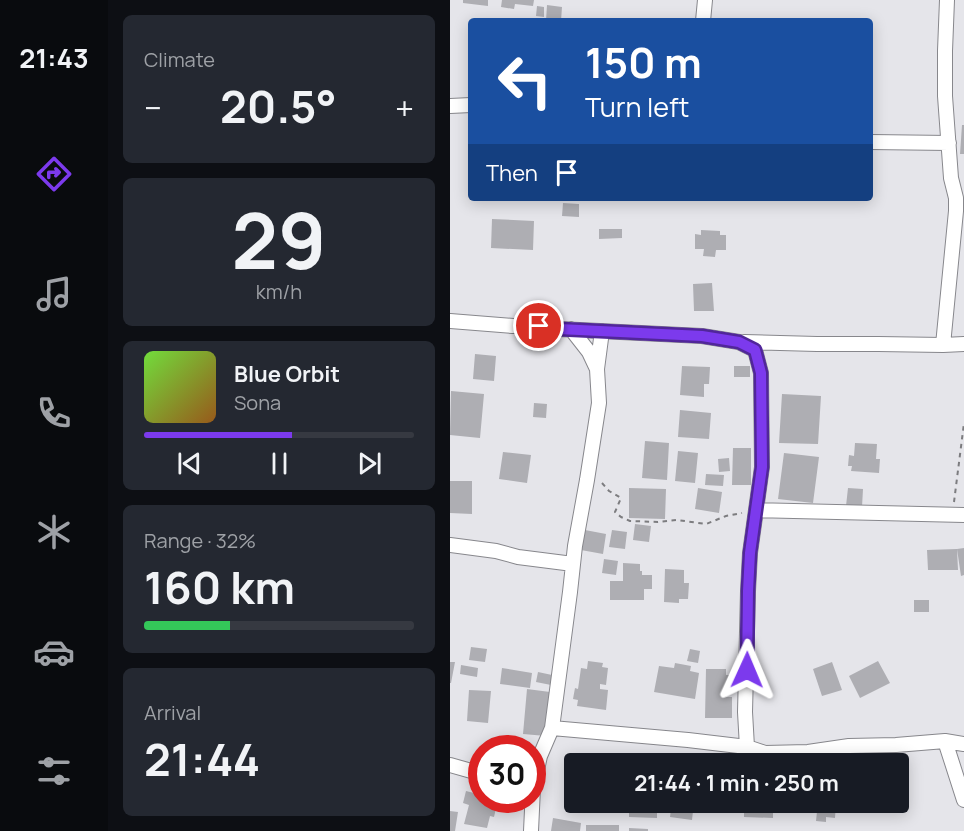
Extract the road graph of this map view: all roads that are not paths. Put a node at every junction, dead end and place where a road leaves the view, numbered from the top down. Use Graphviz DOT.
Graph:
graph roads {
  1 [pos="705,0"];
  2 [pos="947,0"];
  3 [pos="704,18"];
  4 [pos="468,105"];
  5 [pos="450,106"];
  6 [pos="873,142"];
  7 [pos="949,143"];
  8 [pos="450,321"];
  9 [pos="571,329"];
  10 [pos="602,331"];
  11 [pos="739,342"];
  12 [pos="964,344"];
  13 [pos="943,345"];
  14 [pos="597,369"];
  15 [pos="756,510"];
  16 [pos="958,514"];
  17 [pos="450,544"];
  18 [pos="573,564"];
  19 [pos="552,728"];
  20 [pos="945,741"];
  21 [pos="546,742"];
  22 [pos="964,744"];
  23 [pos="747,747"];
  24 [pos="450,765"];
  25 [pos="468,770"];
  26 [pos="964,800"];
  27 [pos="532,813"];
  28 [pos="531,831"];
  1 -- 3 [label="street"];
  2 -- 7 [label="street"];
  4 -- 5 [label="street"];
  6 -- 7 [label="street"];
  7 -- 13 [label="street"];
  8 -- 9 [label="street"];
  9 -- 10 [label="street"];
  9 -- 14 [label="street"];
  10 -- 11 [label="street"];
  10 -- 14 [label="street"];
  11 -- 13 [label="street"];
  11 -- 15 [label="street"];
  12 -- 13 [label="street"];
  14 -- 18 [label="street"];
  15 -- 16 [label="street"];
  15 -- 23 [label="street"];
  17 -- 18 [label="street"];
  18 -- 19 [label="street"];
  19 -- 21 [label="street"];
  19 -- 23 [label="street"];
  20 -- 22 [label="street"];
  20 -- 23 [label="street"];
  20 -- 26 [label="street"];
  24 -- 25 [label="street"];
  27 -- 28 [label="street"];
}
